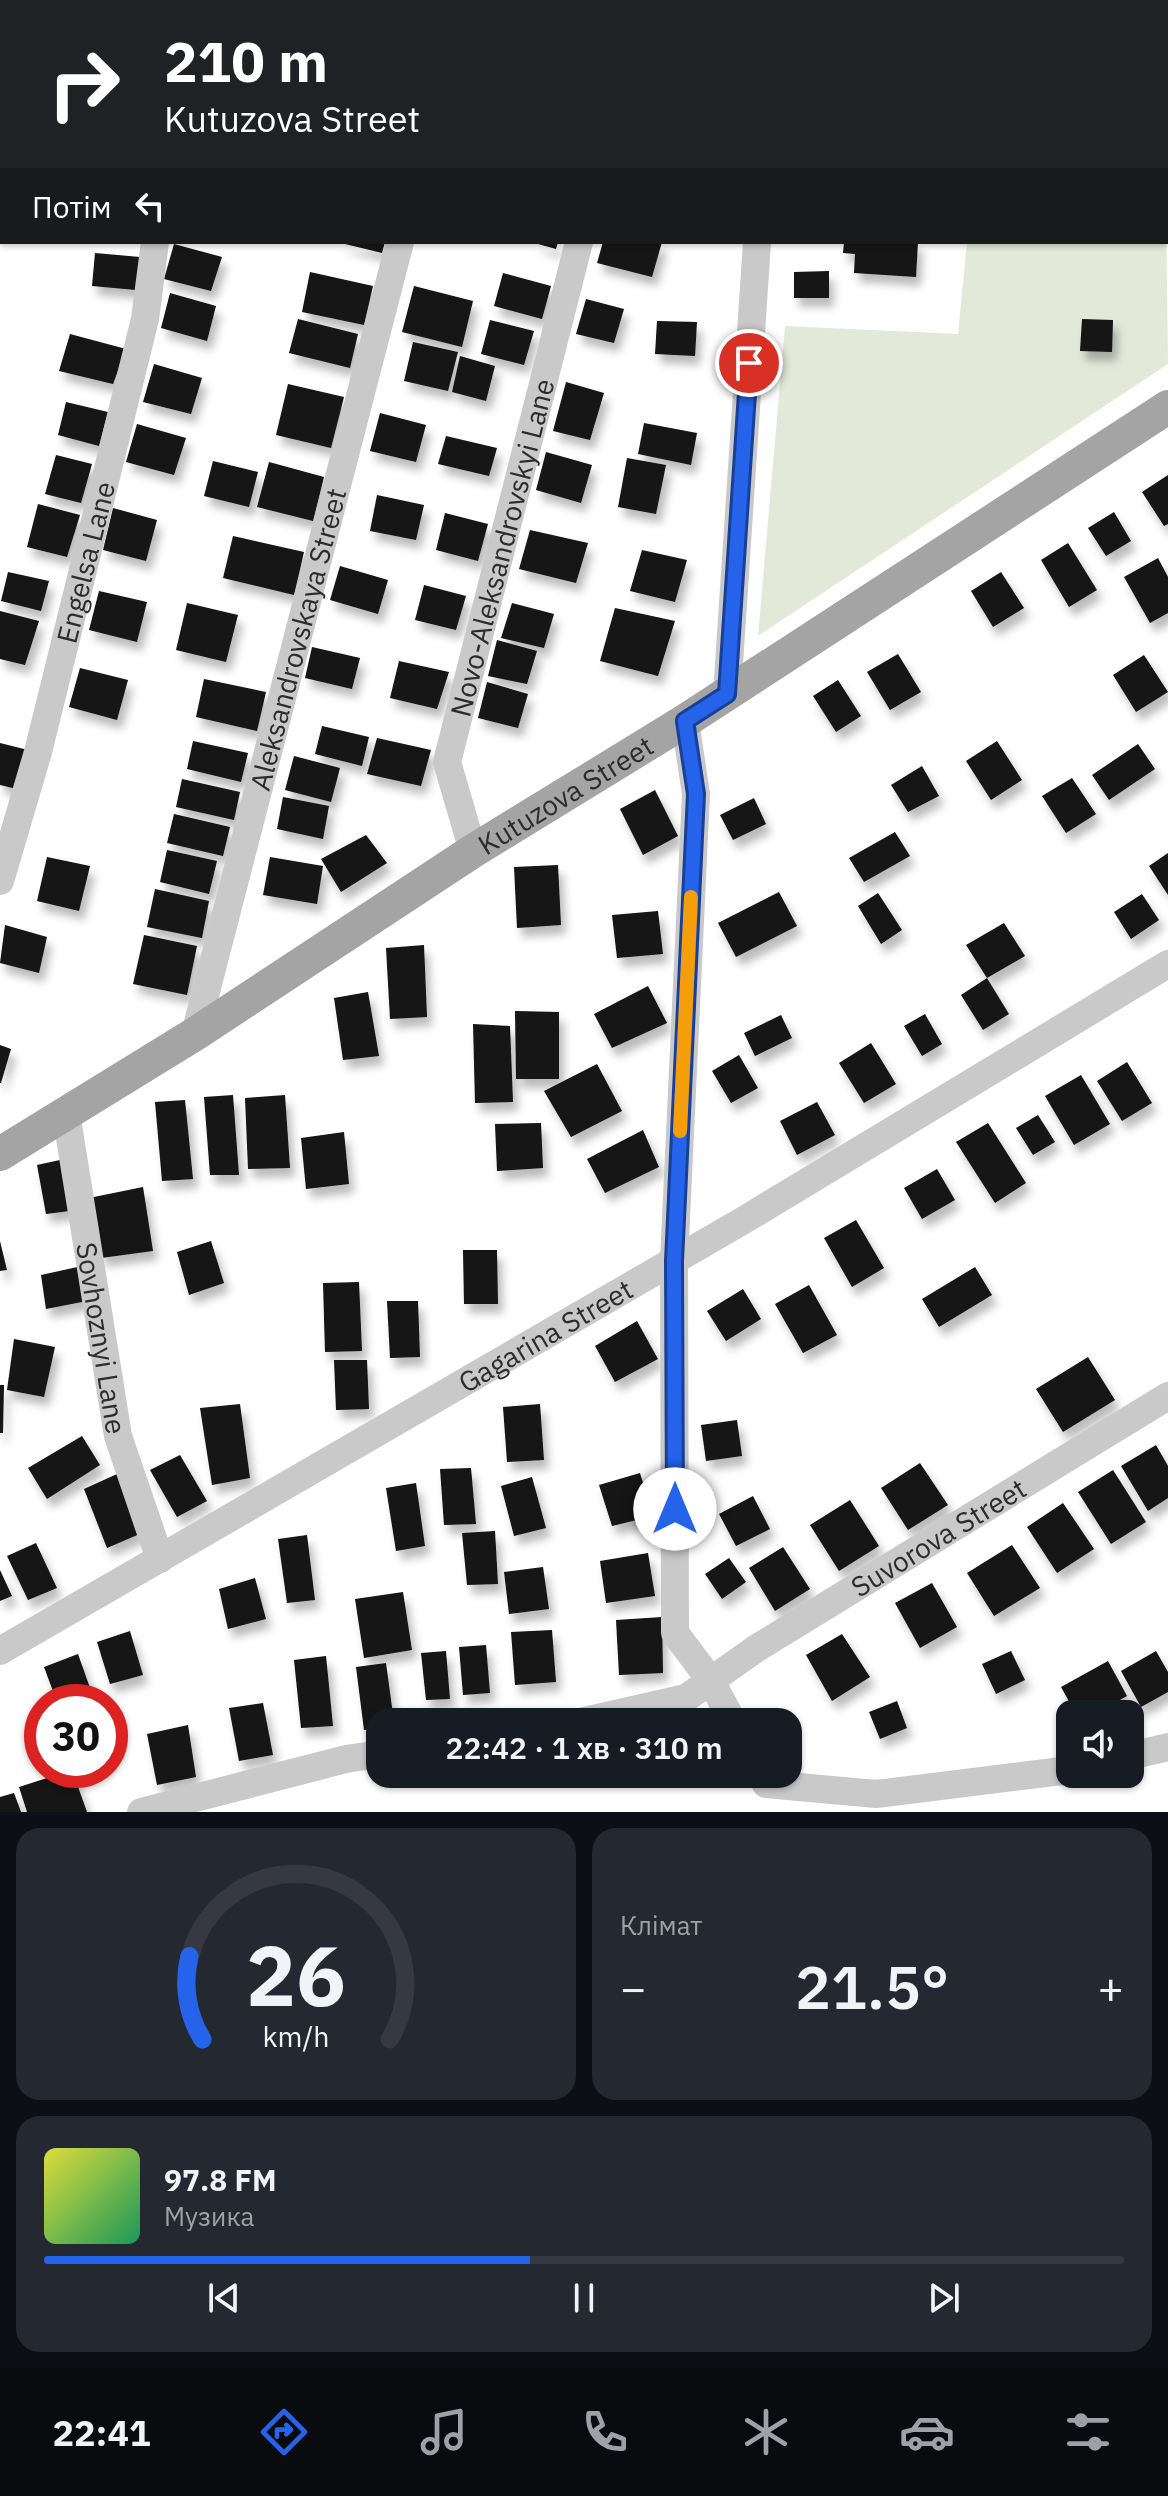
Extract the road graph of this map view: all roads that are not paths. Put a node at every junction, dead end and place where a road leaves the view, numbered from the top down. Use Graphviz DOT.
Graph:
graph roads {
  1 [pos="155,244"];
  2 [pos="399,244"];
  3 [pos="578,244"];
  4 [pos="757,244"];
  5 [pos="1168,407"];
  6 [pos="727,694"];
  7 [pos="685,721"];
  8 [pos="473,851"];
  9 [pos="0,881"];
  10 [pos="1168,964"];
  11 [pos="195,1034"];
  12 [pos="66,1113"];
  13 [pos="0,1154"];
  14 [pos="674,1261"];
  15 [pos="1168,1396"];
  16 [pos="160,1559"];
  17 [pos="0,1651"];
  18 [pos="711,1681"];
  19 [pos="642,1708"];
  20 [pos="725,1708"];
  21 [pos="1168,1747"];
  22 [pos="1144,1753"];
  23 [pos="366,1756"];
  24 [pos="1056,1772"];
  25 [pos="802,1787"];
  26 [pos="141,1812"];
  1 -- 9 [label="street, Engelsa Lane"];
  2 -- 11 [label="street, Aleksandrovskaya Street"];
  3 -- 8 [label="street, Novo-Aleksandrovskyi Lane"];
  4 -- 6 [label="street"];
  5 -- 6 [label="main road, Kutuzova Street"];
  6 -- 7 [label="main road, Kutuzova Street"];
  7 -- 8 [label="main road, Kutuzova Street"];
  7 -- 14 [label="street"];
  8 -- 11 [label="main road, Kutuzova Street"];
  10 -- 14 [label="street, Gagarina Street"];
  11 -- 12 [label="main road, Kutuzova Street"];
  12 -- 13 [label="main road, Kutuzova Street"];
  12 -- 16 [label="street, Sovhoznyi Lane"];
  14 -- 16 [label="street, Gagarina Street"];
  14 -- 18 [label="street"];
  15 -- 18 [label="street, Suvorova Street"];
  16 -- 17 [label="street, Gagarina Street"];
  18 -- 19 [label="street, Suvorova Street"];
  18 -- 20 [label="street"];
  21 -- 22 [label="street"];
  23 -- 26 [label="street"];
  24 -- 25 [label="street"];
}
